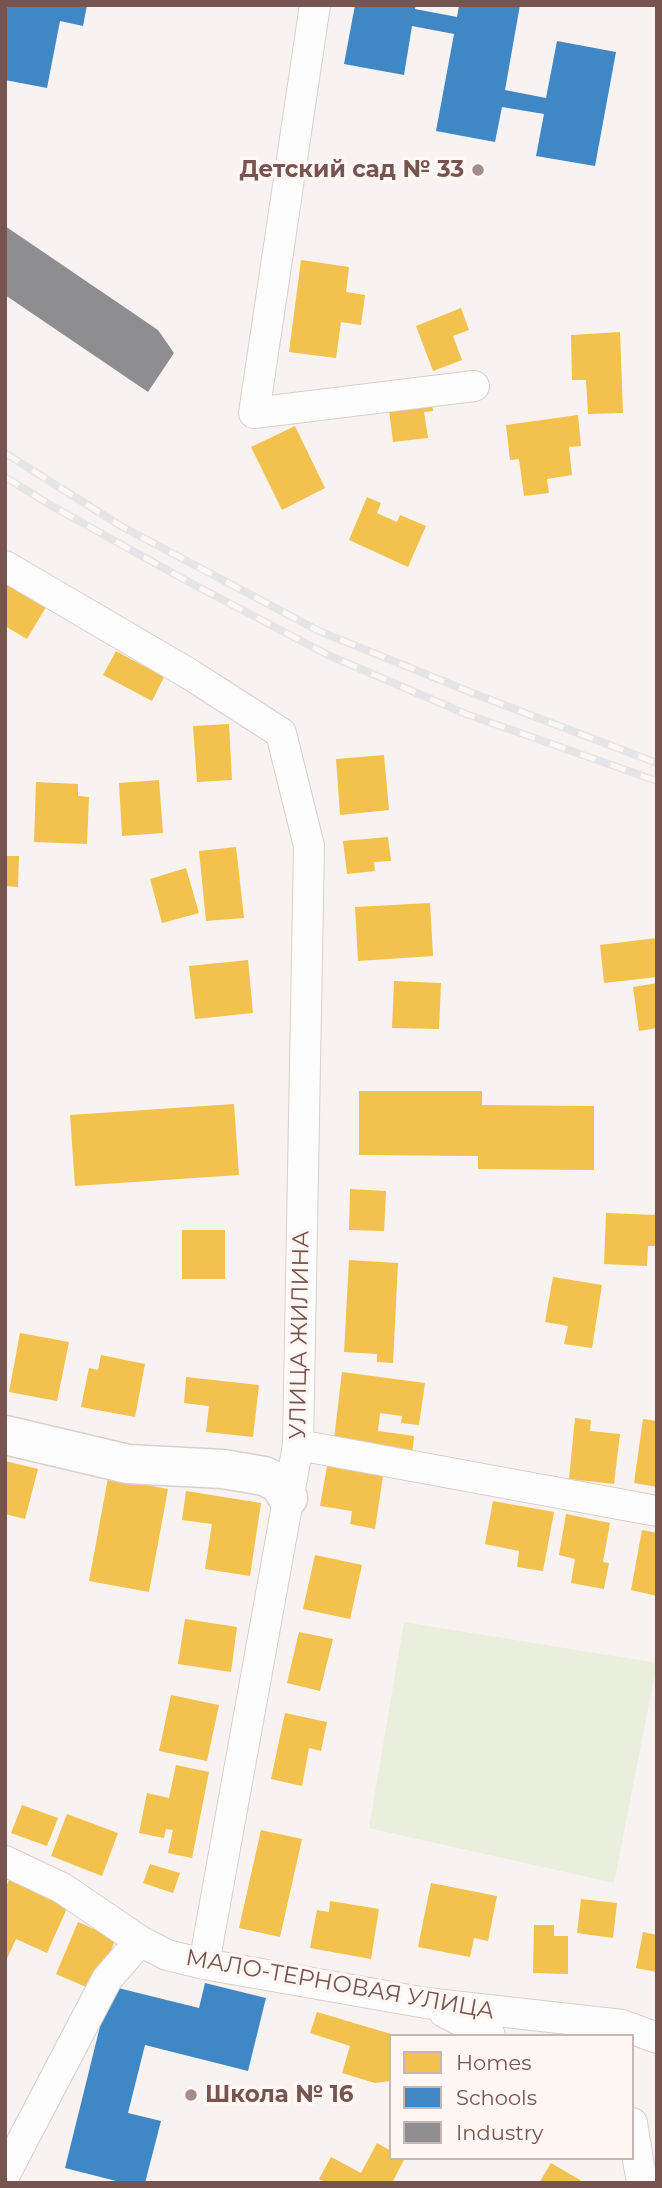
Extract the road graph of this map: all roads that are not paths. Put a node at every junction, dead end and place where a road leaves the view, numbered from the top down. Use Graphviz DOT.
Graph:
graph roads {
  1 [pos="315,5"];
  2 [pos="474,386"];
  3 [pos="5,566"];
  4 [pos="5,1435"];
  5 [pos="298,1445"];
  6 [pos="288,1498"];
  7 [pos="657,1511"];
  8 [pos="5,1861"];
  9 [pos="140,1941"];
  10 [pos="204,1964"];
  11 [pos="426,2003"];
  12 [pos="486,2034"];
  13 [pos="657,2038"];
  14 [pos="634,2135"];
  15 [pos="5,2174"];
  16 [pos="642,2183"];
  1 -- 2 [label="street"];
  3 -- 5 [label="street, УЛИЦА ЖИЛИНА"];
  4 -- 6 [label="street"];
  5 -- 6 [label="street, УЛИЦА ЖИЛИНА"];
  5 -- 7 [label="street"];
  6 -- 10 [label="street, УЛИЦА ЖИЛИНА"];
  8 -- 9 [label="street, МАЛО-ТЕРНОВАЯ УЛИЦА"];
  9 -- 10 [label="street, МАЛО-ТЕРНОВАЯ УЛИЦА"];
  9 -- 15 [label="street"];
  10 -- 11 [label="street, МАЛО-ТЕРНОВАЯ УЛИЦА"];
  11 -- 12 [label="street"];
  11 -- 13 [label="street, МАЛО-ТЕРНОВАЯ УЛИЦА"];
  14 -- 16 [label="street"];
}
